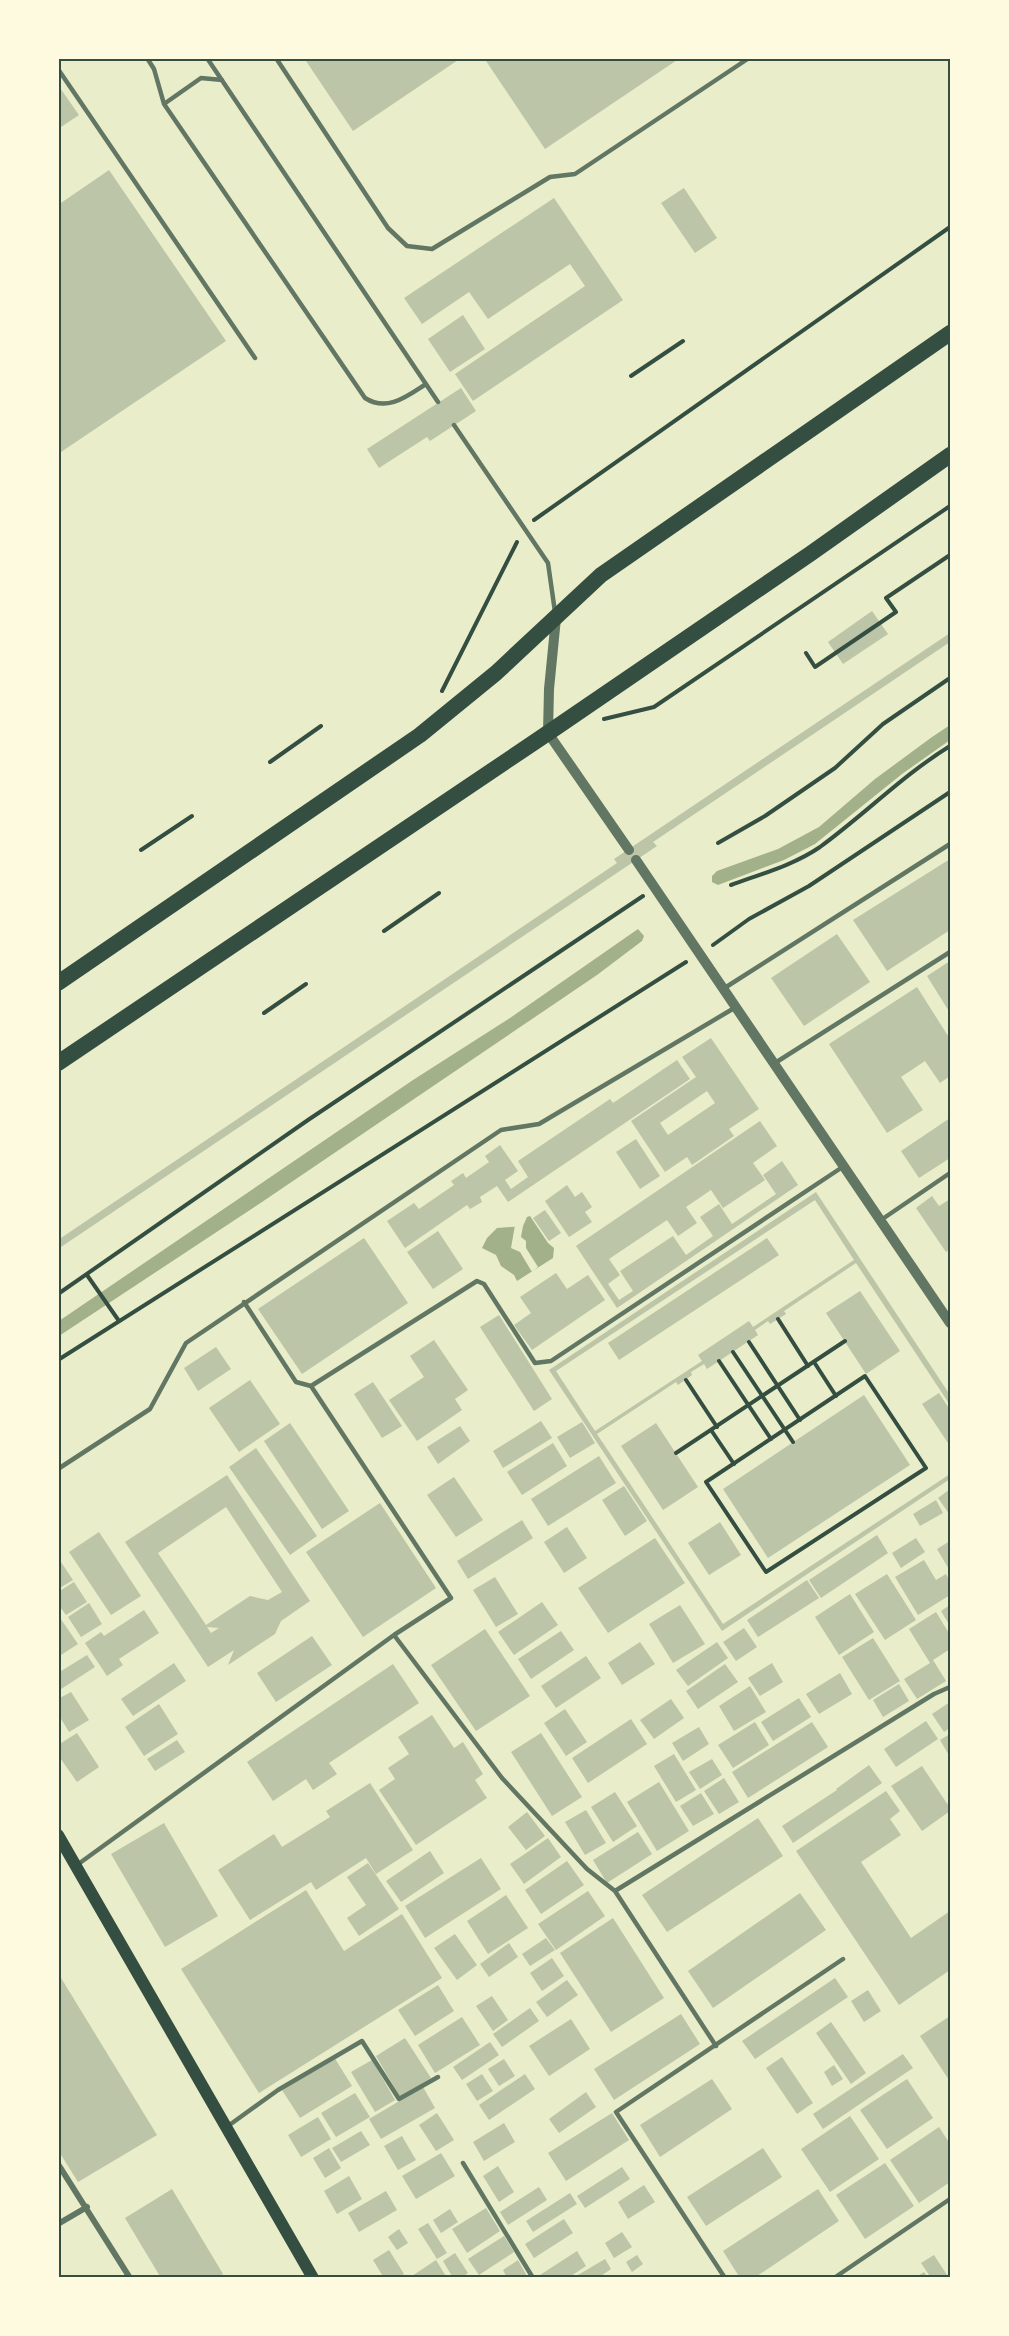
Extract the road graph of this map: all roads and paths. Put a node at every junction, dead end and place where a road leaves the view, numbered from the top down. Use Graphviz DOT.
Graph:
graph roads {
  1 [pos="147,58"];
  2 [pos="207,58"];
  3 [pos="276,58"];
  4 [pos="749,58"];
  5 [pos="58,69"];
  6 [pos="222,80"];
  7 [pos="164,104"];
  8 [pos="951,227"];
  9 [pos="951,333"];
  10 [pos="683,341"];
  11 [pos="255,358"];
  12 [pos="631,376"];
  13 [pos="426,384"];
  14 [pos="438,402"];
  15 [pos="454,425"];
  16 [pos="951,455"];
  17 [pos="951,506"];
  18 [pos="524,528"];
  19 [pos="951,555"];
  20 [pos="556,618"];
  21 [pos="806,653"];
  22 [pos="951,678"];
  23 [pos="441,694"];
  24 [pos="601,720"];
  25 [pos="321,726"];
  26 [pos="548,733"];
  27 [pos="951,746"];
  28 [pos="270,762"];
  29 [pos="951,792"];
  30 [pos="192,816"];
  31 [pos="718,843"];
  32 [pos="951,844"];
  33 [pos="141,850"];
  34 [pos="629,850"];
  35 [pos="636,860"];
  36 [pos="731,885"];
  37 [pos="656,888"];
  38 [pos="439,893"];
  39 [pos="384,931"];
  40 [pos="951,952"];
  41 [pos="700,954"];
  42 [pos="58,983"];
  43 [pos="306,984"];
  44 [pos="723,988"];
  45 [pos="736,1007"];
  46 [pos="264,1013"];
  47 [pos="58,1063"];
  48 [pos="774,1064"];
  49 [pos="844,1166"];
  50 [pos="951,1173"];
  51 [pos="880,1220"];
  52 [pos="87,1275"];
  53 [pos="58,1294"];
  54 [pos="244,1302"];
  55 [pos="778,1319"];
  56 [pos="119,1321"];
  57 [pos="951,1323"];
  58 [pos="845,1341"];
  59 [pos="749,1342"];
  60 [pos="733,1352"];
  61 [pos="58,1360"];
  62 [pos="719,1361"];
  63 [pos="814,1362"];
  64 [pos="808,1366"];
  65 [pos="686,1380"];
  66 [pos="311,1386"];
  67 [pos="778,1386"];
  68 [pos="762,1396"];
  69 [pos="836,1396"];
  70 [pos="748,1405"];
  71 [pos="800,1420"];
  72 [pos="717,1426"];
  73 [pos="711,1430"];
  74 [pos="784,1430"];
  75 [pos="771,1439"];
  76 [pos="793,1442"];
  77 [pos="676,1453"];
  78 [pos="734,1464"];
  79 [pos="58,1469"];
  80 [pos="394,1635"];
  81 [pos="951,1687"];
  82 [pos="58,1835"];
  83 [pos="76,1865"];
  84 [pos="615,1891"];
  85 [pos="843,1959"];
  86 [pos="716,2046"];
  87 [pos="438,2077"];
  88 [pos="225,2127"];
  89 [pos="463,2163"];
  90 [pos="58,2164"];
  91 [pos="951,2199"];
  92 [pos="87,2207"];
  93 [pos="58,2224"];
  94 [pos="130,2277"];
  95 [pos="311,2277"];
  96 [pos="533,2277"];
  97 [pos="725,2277"];
  98 [pos="834,2277"];
  1 -- 7 [label="lane"];
  2 -- 6 [label="lane"];
  3 -- 4 [label="lane"];
  5 -- 11 [label="lane"];
  6 -- 7 [label="lane"];
  6 -- 13 [label="lane"];
  7 -- 13 [label="lane"];
  8 -- 18 [label="path"];
  9 -- 20 [label="highway"];
  10 -- 12 [label="path"];
  13 -- 14 [label="lane"];
  15 -- 18 [label="lane"];
  16 -- 26 [label="highway"];
  17 -- 24 [label="path"];
  18 -- 20 [label="lane"];
  18 -- 23 [label="path"];
  19 -- 21 [label="path"];
  20 -- 26 [label="street"];
  20 -- 42 [label="highway"];
  22 -- 31 [label="path"];
  25 -- 28 [label="path"];
  26 -- 34 [label="street"];
  26 -- 47 [label="highway"];
  27 -- 36 [label="path"];
  29 -- 41 [label="path"];
  30 -- 33 [label="path"];
  32 -- 44 [label="lane"];
  35 -- 37 [label="street"];
  37 -- 41 [label="street"];
  37 -- 52 [label="path"];
  38 -- 39 [label="path"];
  40 -- 48 [label="lane"];
  41 -- 44 [label="street"];
  41 -- 56 [label="path"];
  43 -- 46 [label="path"];
  44 -- 45 [label="street"];
  45 -- 48 [label="street"];
  45 -- 54 [label="lane"];
  48 -- 49 [label="street"];
  49 -- 51 [label="street"];
  49 -- 66 [label="lane"];
  50 -- 51 [label="lane"];
  51 -- 57 [label="street"];
  52 -- 53 [label="path"];
  52 -- 56 [label="path"];
  54 -- 66 [label="lane"];
  54 -- 79 [label="lane"];
  55 -- 64 [label="path"];
  56 -- 61 [label="path"];
  58 -- 63 [label="path"];
  59 -- 67 [label="path"];
  60 -- 68 [label="path"];
  62 -- 70 [label="path"];
  63 -- 64 [label="path"];
  63 -- 69 [label="path"];
  64 -- 67 [label="path"];
  65 -- 72 [label="path"];
  66 -- 80 [label="lane"];
  67 -- 68 [label="path"];
  67 -- 71 [label="path"];
  68 -- 70 [label="path"];
  68 -- 74 [label="path"];
  69 -- 71 [label="path"];
  69 -- 78 [label="path"];
  70 -- 72 [label="path"];
  70 -- 75 [label="path"];
  71 -- 74 [label="path"];
  72 -- 73 [label="path"];
  73 -- 77 [label="path"];
  73 -- 78 [label="path"];
  74 -- 75 [label="path"];
  74 -- 76 [label="path"];
  75 -- 78 [label="path"];
  80 -- 83 [label="lane"];
  80 -- 84 [label="lane"];
  81 -- 84 [label="lane"];
  82 -- 83 [label="main road"];
  83 -- 88 [label="main road"];
  84 -- 86 [label="lane"];
  85 -- 86 [label="lane"];
  86 -- 97 [label="lane"];
  87 -- 88 [label="lane"];
  88 -- 95 [label="main road"];
  89 -- 96 [label="lane"];
  90 -- 92 [label="street"];
  91 -- 98 [label="lane"];
  92 -- 93 [label="street"];
  92 -- 94 [label="street"];
}
